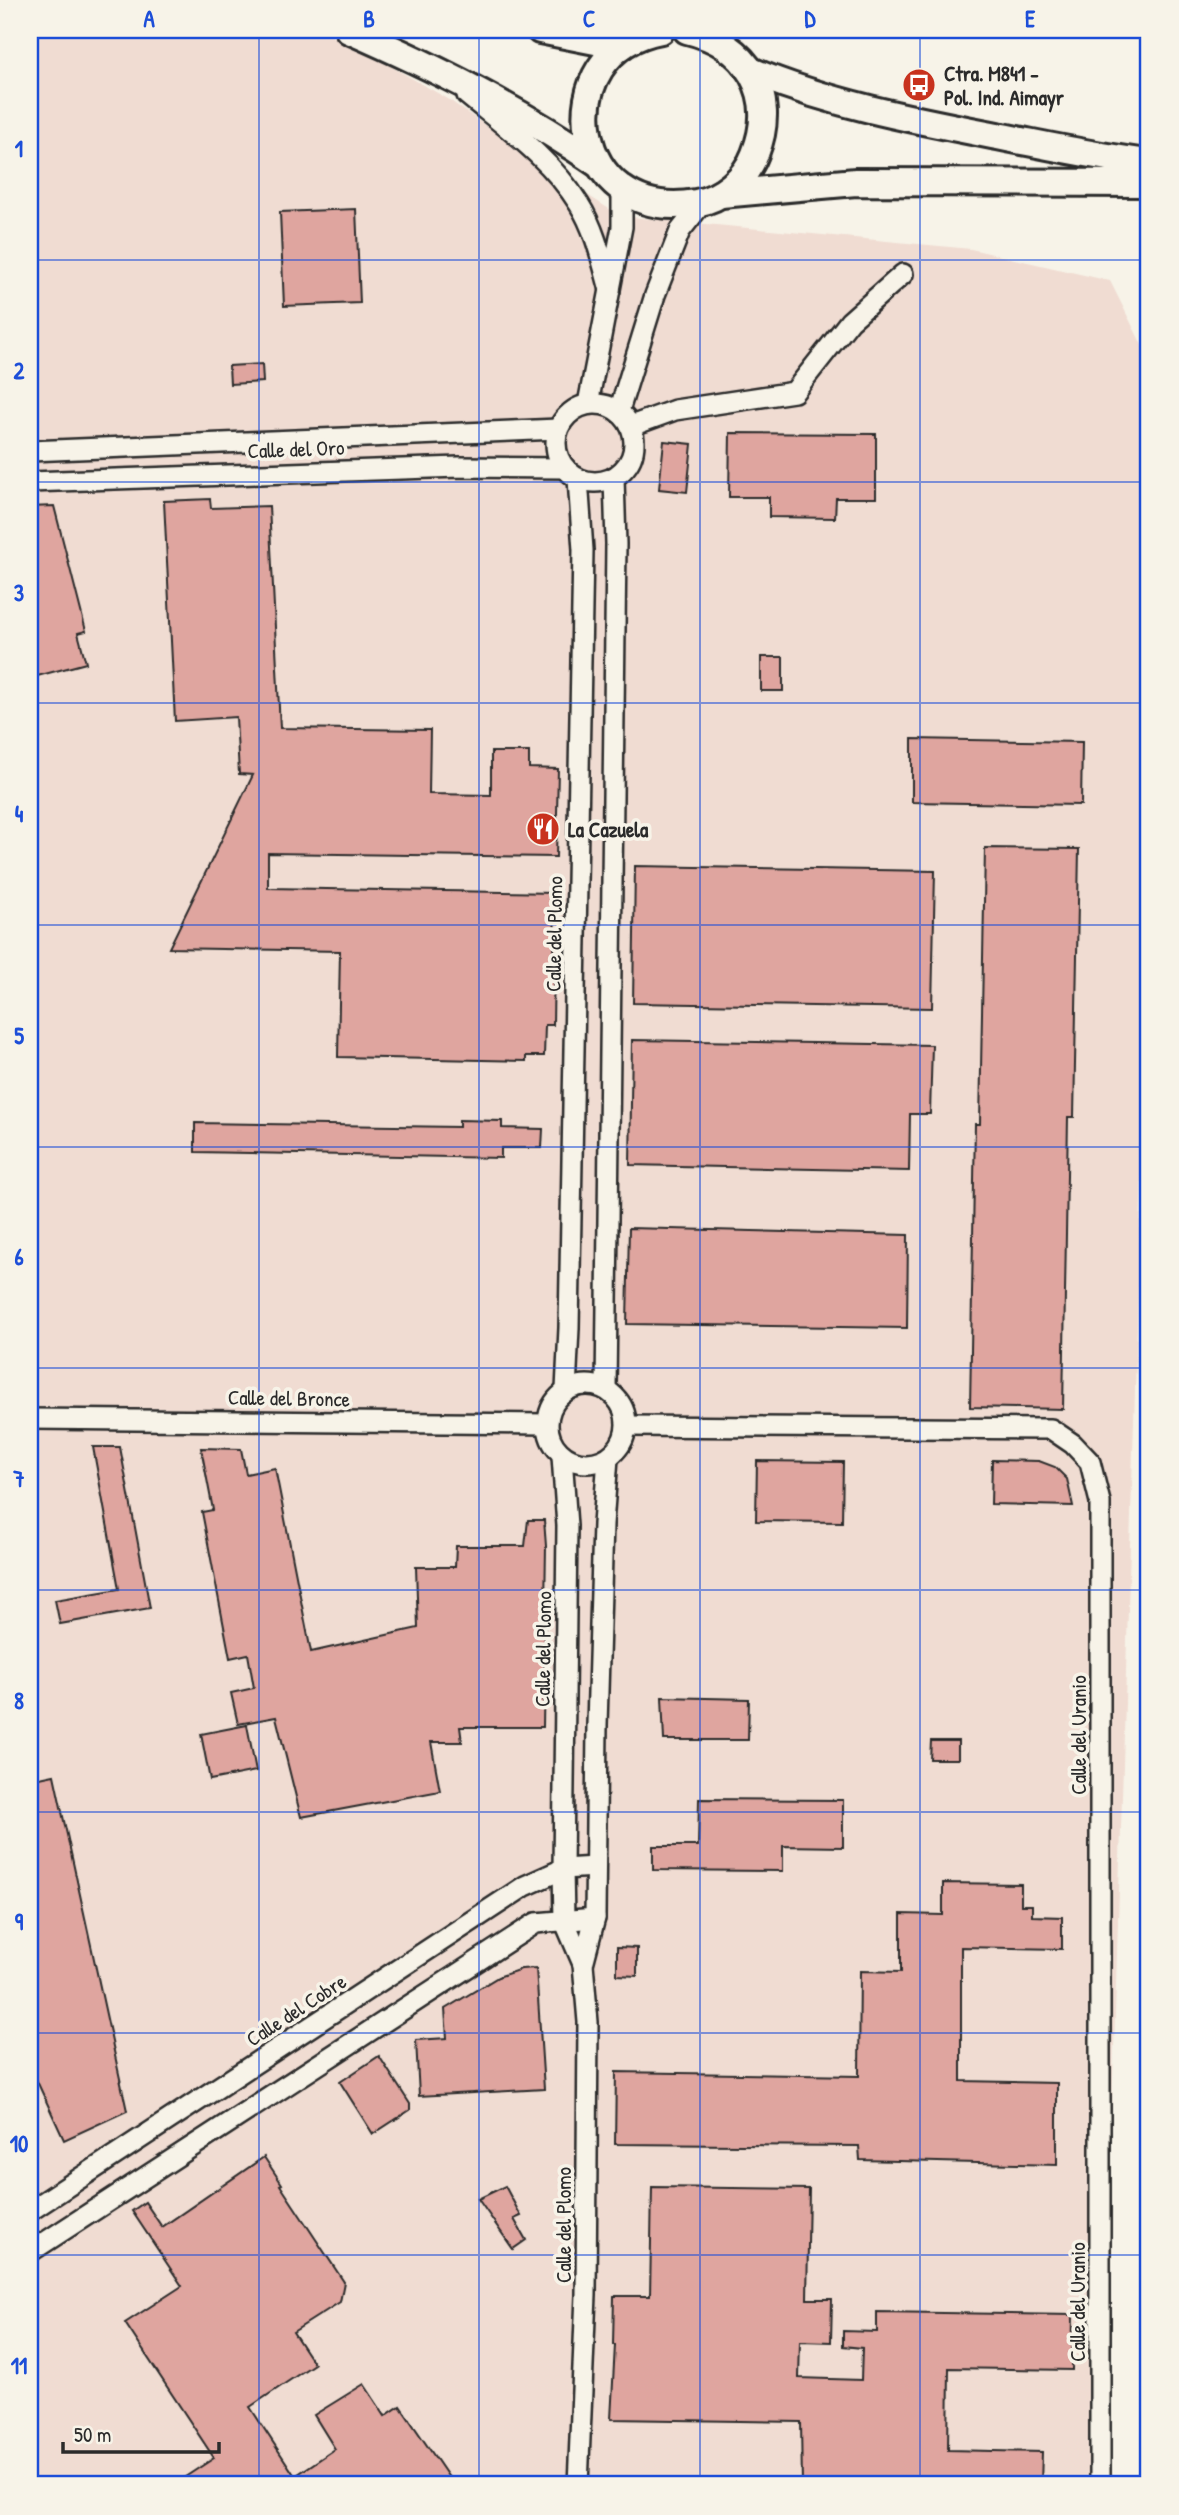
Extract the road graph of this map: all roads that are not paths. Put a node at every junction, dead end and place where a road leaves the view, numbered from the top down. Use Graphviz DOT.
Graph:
graph roads {
  1 [pos="349,30"];
  2 [pos="540,30"];
  3 [pos="659,30"];
  4 [pos="687,30"];
  5 [pos="730,39"];
  6 [pos="621,46"];
  7 [pos="431,65"];
  8 [pos="751,71"];
  9 [pos="597,163"];
  10 [pos="1149,163"];
  11 [pos="1149,183"];
  12 [pos="622,190"];
  13 [pos="712,198"];
  14 [pos="903,274"];
  15 [pos="610,290"];
  16 [pos="588,404"];
  17 [pos="625,418"];
  18 [pos="558,429"];
  19 [pos="30,451"];
  20 [pos="571,473"];
  21 [pos="614,478"];
  22 [pos="30,482"];
  23 [pos="606,1389"];
  24 [pos="566,1391"];
  25 [pos="30,1419"];
  26 [pos="547,1424"];
  27 [pos="627,1426"];
  28 [pos="562,1456"];
  29 [pos="608,1458"];
  30 [pos="595,1867"];
  31 [pos="563,1869"];
  32 [pos="595,1918"];
  33 [pos="564,1920"];
  34 [pos="583,1964"];
  35 [pos="30,2211"];
  36 [pos="30,2252"];
  37 [pos="578,2485"];
  38 [pos="1100,2485"];
  1 -- 7 [label="main road"];
  2 -- 6 [label="main road"];
  3 -- 6 [label="main road"];
  4 -- 5 [label="main road"];
  5 -- 8 [label="main road"];
  6 -- 9 [label="main road"];
  7 -- 9 [label="main road"];
  7 -- 15 [label="street"];
  8 -- 10 [label="main road"];
  8 -- 13 [label="main road"];
  9 -- 12 [label="main road"];
  11 -- 13 [label="main road"];
  12 -- 13 [label="main road"];
  12 -- 15 [label="street"];
  13 -- 17 [label="street"];
  14 -- 17 [label="street"];
  15 -- 16 [label="street"];
  16 -- 17 [label="street"];
  16 -- 18 [label="street"];
  17 -- 21 [label="street"];
  18 -- 19 [label="street"];
  18 -- 20 [label="street"];
  20 -- 21 [label="street"];
  20 -- 22 [label="street, Calle del Oro"];
  20 -- 24 [label="street, Calle del Plomo"];
  21 -- 23 [label="street"];
  23 -- 24 [label="street"];
  23 -- 27 [label="street"];
  24 -- 26 [label="street"];
  25 -- 26 [label="street, Calle del Bronce"];
  26 -- 28 [label="street"];
  27 -- 29 [label="street"];
  27 -- 38 [label="street, Calle del Uranio"];
  28 -- 29 [label="street"];
  28 -- 31 [label="street, Calle del Plomo"];
  29 -- 30 [label="street, Calle del Plomo"];
  30 -- 31 [label="street, Calle del Cobre"];
  30 -- 32 [label="street, Calle del Plomo"];
  31 -- 33 [label="street, Calle del Plomo"];
  31 -- 35 [label="street, Calle del Cobre"];
  32 -- 33 [label="street"];
  32 -- 34 [label="street, Calle del Plomo"];
  33 -- 34 [label="street, Calle del Plomo"];
  33 -- 36 [label="street"];
  34 -- 37 [label="street, Calle del Plomo"];
}
